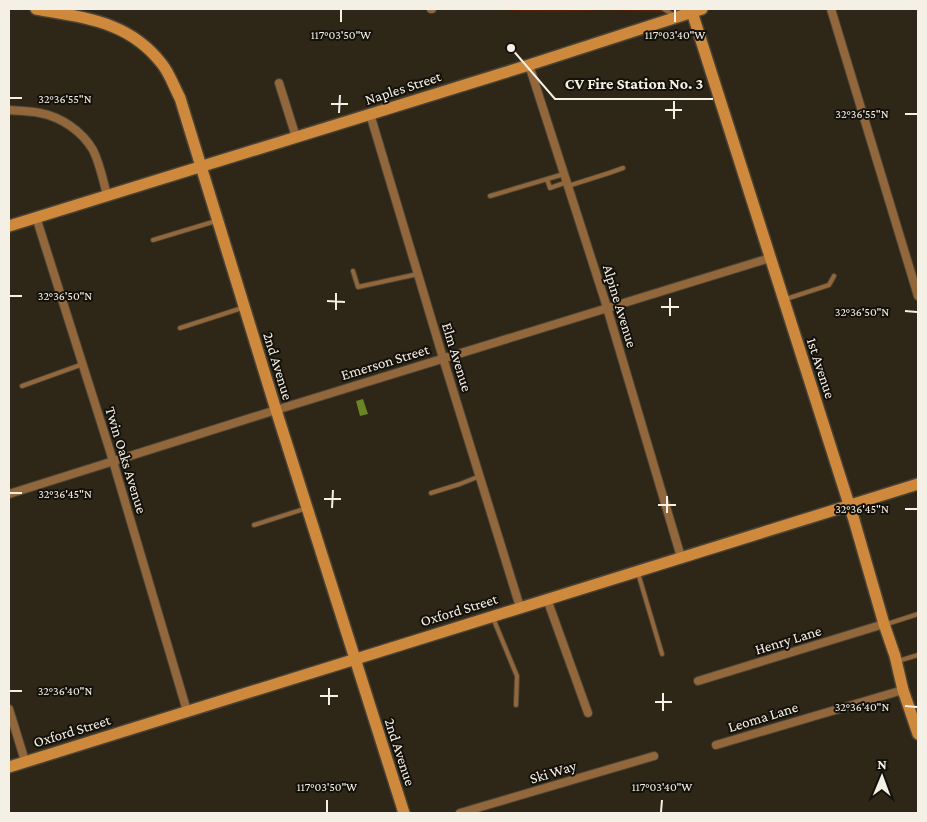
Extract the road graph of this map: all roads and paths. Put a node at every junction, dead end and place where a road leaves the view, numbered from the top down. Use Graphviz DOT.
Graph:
graph roads {
  1 [pos="36,9"];
  2 [pos="664,9"];
  3 [pos="831,9"];
  4 [pos="697,10"];
  5 [pos="675,16"];
  6 [pos="529,65"];
  7 [pos="279,83"];
  8 [pos="9,110"];
  9 [pos="370,114"];
  10 [pos="296,137"];
  11 [pos="201,166"];
  12 [pos="623,168"];
  13 [pos="564,174"];
  14 [pos="547,179"];
  15 [pos="567,184"];
  16 [pos="107,195"];
  17 [pos="490,196"];
  18 [pos="36,217"];
  19 [pos="218,220"];
  20 [pos="9,226"];
  21 [pos="153,240"];
  22 [pos="770,258"];
  23 [pos="353,270"];
  24 [pos="418,274"];
  25 [pos="834,276"];
  26 [pos="918,296"];
  27 [pos="784,300"];
  28 [pos="244,307"];
  29 [pos="606,308"];
  30 [pos="180,328"];
  31 [pos="443,358"];
  32 [pos="83,364"];
  33 [pos="22,386"];
  34 [pos="276,410"];
  35 [pos="112,461"];
  36 [pos="480,476"];
  37 [pos="918,484"];
  38 [pos="430,493"];
  39 [pos="9,494"];
  40 [pos="850,505"];
  41 [pos="307,508"];
  42 [pos="254,525"];
  43 [pos="681,557"];
  44 [pos="638,571"];
  45 [pos="547,599"];
  46 [pos="520,607"];
  47 [pos="918,614"];
  48 [pos="492,616"];
  49 [pos="884,624"];
  50 [pos="662,654"];
  51 [pos="918,654"];
  52 [pos="355,659"];
  53 [pos="896,662"];
  54 [pos="698,681"];
  55 [pos="903,690"];
  56 [pos="516,705"];
  57 [pos="9,708"];
  58 [pos="187,711"];
  59 [pos="588,713"];
  60 [pos="918,734"];
  61 [pos="716,745"];
  62 [pos="654,756"];
  63 [pos="25,762"];
  64 [pos="9,766"];
  65 [pos="404,813"];
  66 [pos="460,813"];
  1 -- 11 [label="street, 2nd Avenue"];
  2 -- 5 [label="lane"];
  3 -- 26 [label="street"];
  4 -- 5 [label="street, Naples Street"];
  4 -- 22 [label="street, 1st Avenue"];
  5 -- 6 [label="street, Naples Street"];
  6 -- 9 [label="street, Naples Street"];
  6 -- 13 [label="street, Alpine Avenue"];
  7 -- 10 [label="street"];
  8 -- 16 [label="street"];
  9 -- 10 [label="street, Naples Street"];
  9 -- 24 [label="street, Elm Avenue"];
  10 -- 11 [label="street, Naples Street"];
  11 -- 16 [label="street, Naples Street"];
  11 -- 19 [label="street, 2nd Avenue"];
  12 -- 15 [label="lane"];
  13 -- 14 [label="lane"];
  13 -- 15 [label="street, Alpine Avenue"];
  14 -- 15 [label="lane"];
  14 -- 17 [label="lane"];
  15 -- 29 [label="street, Alpine Avenue"];
  16 -- 18 [label="street, Naples Street"];
  18 -- 20 [label="street, Naples Street"];
  18 -- 32 [label="street, Twin Oaks Avenue"];
  19 -- 21 [label="lane"];
  19 -- 28 [label="street, 2nd Avenue"];
  22 -- 27 [label="street, 1st Avenue"];
  22 -- 29 [label="street, Emerson Street"];
  23 -- 24 [label="lane"];
  24 -- 31 [label="street, Elm Avenue"];
  25 -- 27 [label="lane"];
  27 -- 40 [label="street, 1st Avenue"];
  28 -- 30 [label="lane"];
  28 -- 34 [label="street, 2nd Avenue"];
  29 -- 31 [label="street, Emerson Street"];
  29 -- 43 [label="street, Alpine Avenue"];
  31 -- 34 [label="street, Emerson Street"];
  31 -- 36 [label="street, Elm Avenue"];
  32 -- 33 [label="lane"];
  32 -- 35 [label="street, Twin Oaks Avenue"];
  34 -- 35 [label="street, Emerson Street"];
  34 -- 41 [label="street, 2nd Avenue"];
  35 -- 39 [label="street, Emerson Street"];
  35 -- 58 [label="street, Twin Oaks Avenue"];
  36 -- 38 [label="lane"];
  36 -- 46 [label="street, Elm Avenue"];
  37 -- 40 [label="street, Oxford Street"];
  40 -- 43 [label="street, Oxford Street"];
  40 -- 49 [label="street, 1st Avenue"];
  41 -- 42 [label="lane"];
  41 -- 52 [label="street, 2nd Avenue"];
  43 -- 44 [label="street, Oxford Street"];
  44 -- 45 [label="street, Oxford Street"];
  44 -- 50 [label="lane"];
  45 -- 46 [label="street, Oxford Street"];
  45 -- 59 [label="street"];
  46 -- 48 [label="street, Oxford Street"];
  47 -- 49 [label="lane"];
  48 -- 52 [label="street, Oxford Street"];
  48 -- 56 [label="lane"];
  49 -- 53 [label="street, 1st Avenue"];
  49 -- 54 [label="street, Henry Lane"];
  51 -- 53 [label="lane"];
  52 -- 58 [label="street, Oxford Street"];
  52 -- 65 [label="street, 2nd Avenue"];
  53 -- 55 [label="street, 1st Avenue"];
  55 -- 60 [label="street, 1st Avenue"];
  55 -- 61 [label="street, Leoma Lane"];
  57 -- 63 [label="street"];
  58 -- 63 [label="street, Oxford Street"];
  62 -- 66 [label="street, Ski Way"];
  63 -- 64 [label="street, Oxford Street"];
}
